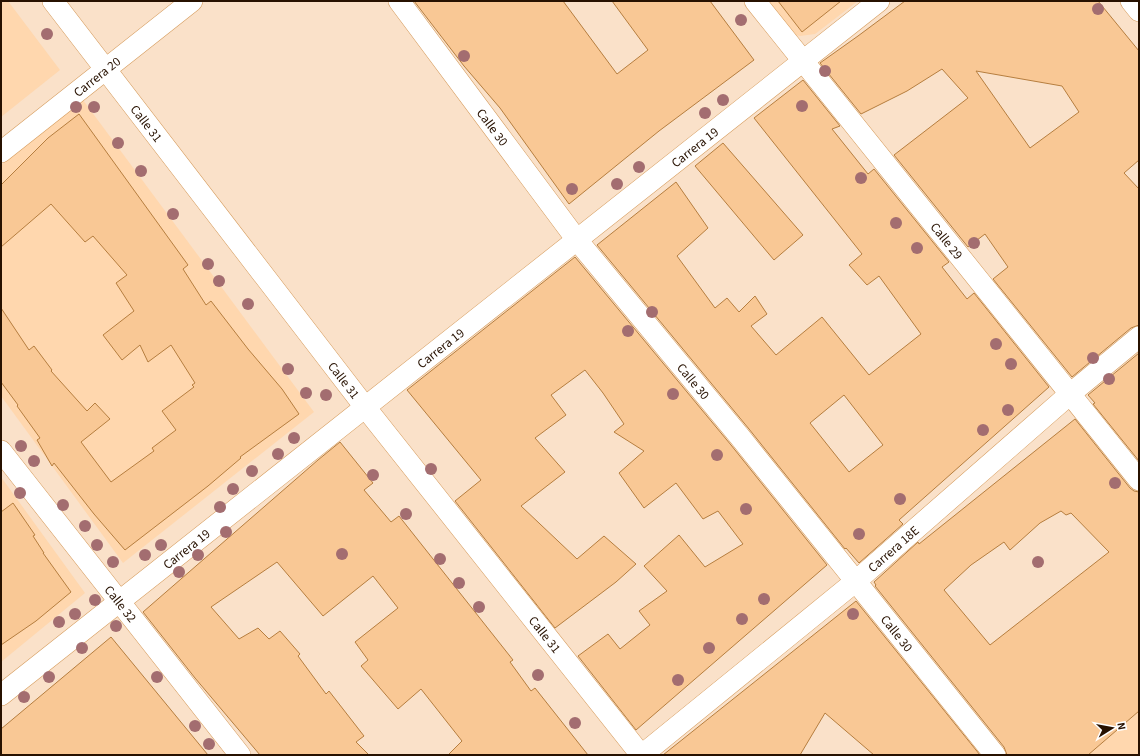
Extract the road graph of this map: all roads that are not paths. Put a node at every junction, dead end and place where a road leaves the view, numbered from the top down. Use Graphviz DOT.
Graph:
graph roads {
  1 [pos="53,1"];
  2 [pos="192,1"];
  3 [pos="399,1"];
  4 [pos="755,1"];
  5 [pos="879,1"];
  6 [pos="1131,1"];
  7 [pos="1139,11"];
  8 [pos="802,62"];
  9 [pos="106,69"];
  10 [pos="1,152"];
  11 [pos="577,240"];
  12 [pos="1139,337"];
  13 [pos="1070,394"];
  14 [pos="365,407"];
  15 [pos="1,451"];
  16 [pos="1139,480"];
  17 [pos="856,581"];
  18 [pos="119,602"];
  19 [pos="1,695"];
  20 [pos="240,755"];
  21 [pos="641,755"];
  22 [pos="995,755"];
  1 -- 9 [label="street, Calle 31"];
  2 -- 9 [label="street, Carrera 20"];
  3 -- 11 [label="street, Calle 30"];
  4 -- 8 [label="street, Calle 29"];
  5 -- 8 [label="street, Carrera 19"];
  6 -- 7 [label="street"];
  8 -- 11 [label="street, Carrera 19"];
  8 -- 13 [label="street, Calle 29"];
  9 -- 10 [label="street, Carrera 20"];
  9 -- 14 [label="street, Calle 31"];
  11 -- 14 [label="street, Carrera 19"];
  11 -- 17 [label="street, Calle 30"];
  12 -- 13 [label="street, Carrera 18E"];
  13 -- 16 [label="street, Calle 29"];
  13 -- 17 [label="street, Carrera 18E"];
  14 -- 18 [label="street, Carrera 19"];
  14 -- 21 [label="street, Calle 31"];
  15 -- 18 [label="street, Calle 32"];
  17 -- 21 [label="street, Carrera 18E"];
  17 -- 22 [label="street, Calle 30"];
  18 -- 19 [label="street, Carrera 19"];
  18 -- 20 [label="street, Calle 32"];
}
